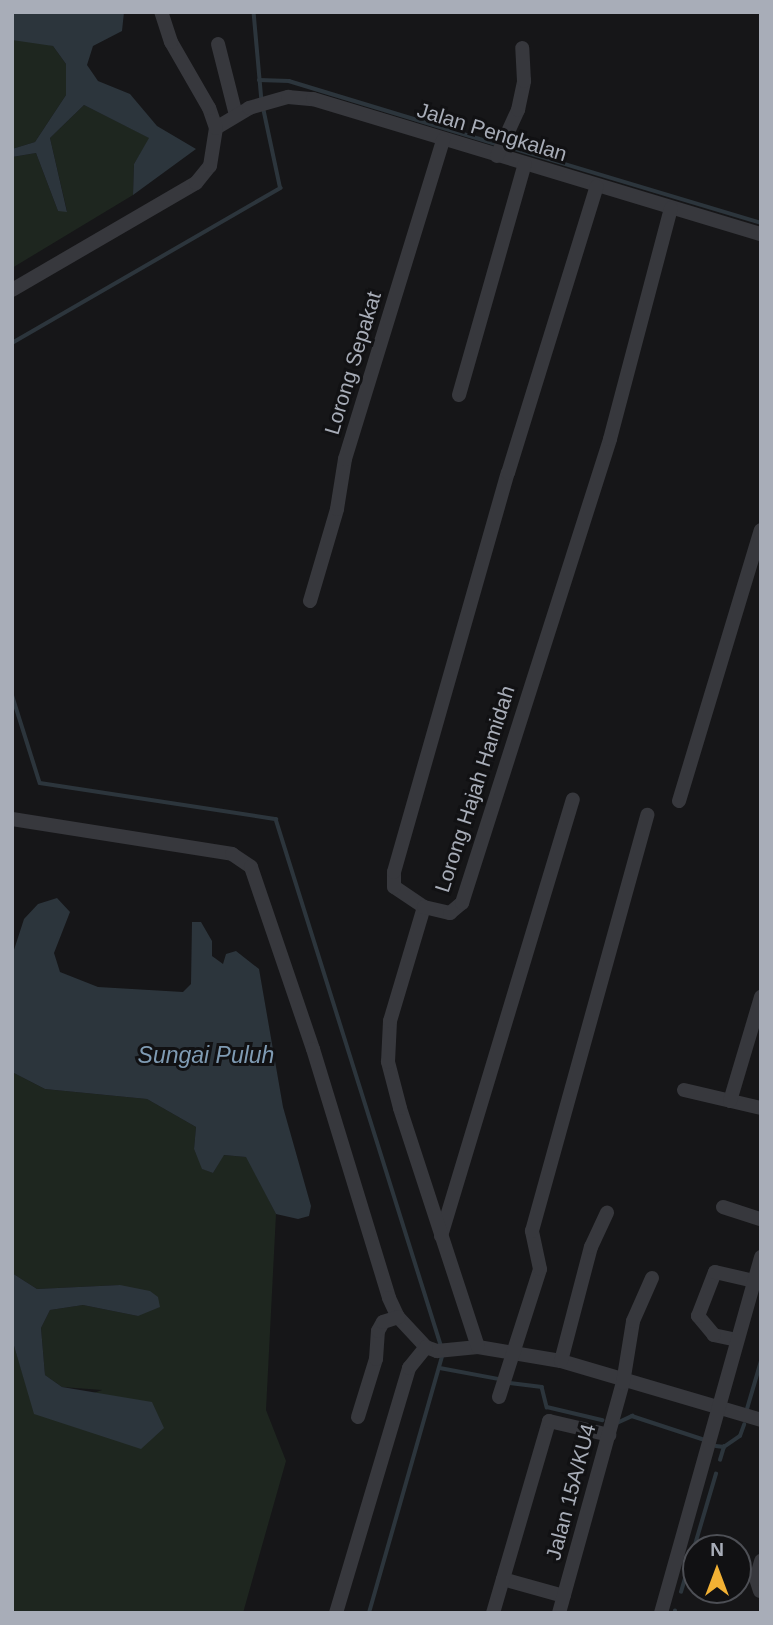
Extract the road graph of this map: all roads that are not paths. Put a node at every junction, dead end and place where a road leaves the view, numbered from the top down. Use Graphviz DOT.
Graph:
graph roads {
  1 [pos="161,12"];
  2 [pos="218,44"];
  3 [pos="522,48"];
  4 [pos="242,111"];
  5 [pos="216,128"];
  6 [pos="443,140"];
  7 [pos="497,153"];
  8 [pos="526,164"];
  9 [pos="597,186"];
  10 [pos="671,208"];
  11 [pos="761,234"];
  12 [pos="12,290"];
  13 [pos="459,395"];
  14 [pos="761,530"];
  15 [pos="310,601"];
  16 [pos="573,800"];
  17 [pos="679,802"];
  18 [pos="647,815"];
  19 [pos="12,819"];
  20 [pos="424,907"];
  21 [pos="761,997"];
  22 [pos="684,1090"];
  23 [pos="730,1101"];
  24 [pos="761,1108"];
  25 [pos="723,1207"];
  26 [pos="607,1212"];
  27 [pos="761,1219"];
  28 [pos="441,1236"];
  29 [pos="761,1257"];
  30 [pos="652,1278"];
  31 [pos="754,1281"];
  32 [pos="398,1317"];
  33 [pos="737,1340"];
  34 [pos="478,1347"];
  35 [pos="432,1349"];
  36 [pos="513,1352"];
  37 [pos="561,1361"];
  38 [pos="623,1383"];
  39 [pos="499,1397"];
  40 [pos="720,1407"];
  41 [pos="358,1417"];
  42 [pos="761,1420"];
  43 [pos="609,1435"];
  44 [pos="761,1561"];
  45 [pos="503,1579"];
  46 [pos="760,1591"];
  47 [pos="564,1596"];
  48 [pos="336,1613"];
  49 [pos="493,1613"];
  50 [pos="559,1613"];
  51 [pos="661,1613"];
  1 -- 5 [label="street"];
  2 -- 4 [label="street"];
  3 -- 7 [label="street"];
  4 -- 5 [label="street, Jalan Pengkalan"];
  4 -- 6 [label="street, Jalan Pengkalan"];
  5 -- 12 [label="street"];
  6 -- 7 [label="street, Jalan Pengkalan"];
  6 -- 15 [label="street, Lorong Sepakat"];
  7 -- 8 [label="street, Jalan Pengkalan"];
  8 -- 9 [label="street, Jalan Pengkalan"];
  8 -- 13 [label="street"];
  9 -- 10 [label="street, Jalan Pengkalan"];
  9 -- 20 [label="street"];
  10 -- 11 [label="street, Jalan Pengkalan"];
  10 -- 20 [label="street, Lorong Hajah Hamidah"];
  14 -- 17 [label="street"];
  16 -- 28 [label="street"];
  18 -- 36 [label="street"];
  19 -- 32 [label="street"];
  20 -- 28 [label="street, Lorong Hajah Hamidah"];
  21 -- 23 [label="street"];
  22 -- 23 [label="street"];
  23 -- 24 [label="street"];
  25 -- 27 [label="street"];
  26 -- 37 [label="street"];
  28 -- 34 [label="street, Lorong Hajah Hamidah"];
  29 -- 31 [label="street"];
  30 -- 38 [label="street, Jalan 15A/KU4"];
  31 -- 33 [label="street"];
  31 -- 33 [label="street"];
  32 -- 35 [label="street"];
  32 -- 41 [label="street"];
  33 -- 40 [label="street"];
  34 -- 35 [label="street"];
  34 -- 36 [label="street"];
  35 -- 48 [label="street"];
  36 -- 37 [label="street"];
  36 -- 39 [label="street"];
  37 -- 38 [label="street"];
  38 -- 40 [label="street"];
  38 -- 43 [label="street, Jalan 15A/KU4"];
  40 -- 42 [label="street"];
  40 -- 51 [label="street"];
  43 -- 45 [label="street"];
  43 -- 47 [label="street, Jalan 15A/KU4"];
  44 -- 46 [label="street"];
  45 -- 47 [label="street"];
  45 -- 49 [label="street"];
  47 -- 50 [label="street, Jalan 15A/KU4"];
}
